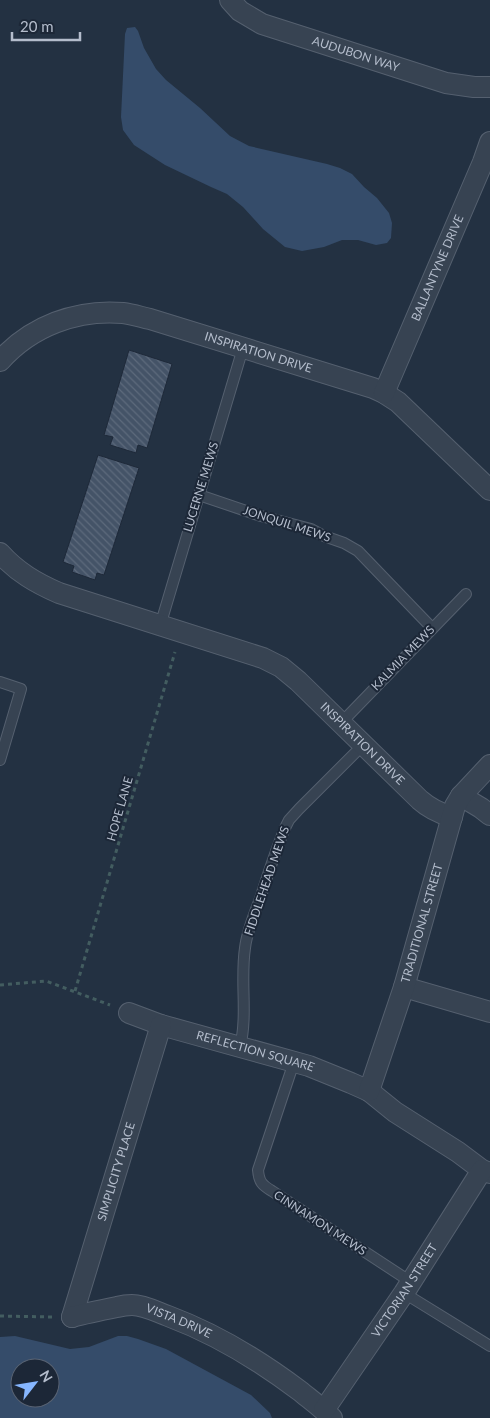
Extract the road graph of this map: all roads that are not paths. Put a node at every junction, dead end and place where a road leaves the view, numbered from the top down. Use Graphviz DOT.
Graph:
graph roads {
  1 [pos="230,0"];
  2 [pos="490,87"];
  3 [pos="490,142"];
  4 [pos="243,348"];
  5 [pos="0,361"];
  6 [pos="384,393"];
  7 [pos="490,490"];
  8 [pos="199,494"];
  9 [pos="0,553"];
  10 [pos="466,594"];
  11 [pos="160,626"];
  12 [pos="432,628"];
  13 [pos="0,682"];
  14 [pos="341,723"];
  15 [pos="363,745"];
  16 [pos="0,760"];
  17 [pos="490,765"];
  18 [pos="461,796"];
  19 [pos="490,815"];
  20 [pos="452,817"];
  21 [pos="404,987"];
  22 [pos="490,1012"];
  23 [pos="129,1013"];
  24 [pos="160,1025"];
  25 [pos="240,1047"];
  26 [pos="294,1062"];
  27 [pos="369,1091"];
  28 [pos="486,1171"];
  29 [pos="407,1287"];
  30 [pos="72,1317"];
  31 [pos="490,1346"];
  32 [pos="328,1414"];
  1 -- 2 [label="street, AUDUBON WAY"];
  3 -- 6 [label="street, BALLANTYNE DRIVE"];
  4 -- 5 [label="street, INSPIRATION DRIVE"];
  4 -- 6 [label="street, INSPIRATION DRIVE"];
  4 -- 8 [label="lane, LUCERNE MEWS"];
  6 -- 7 [label="street, INSPIRATION DRIVE"];
  8 -- 11 [label="lane, LUCERNE MEWS"];
  8 -- 12 [label="lane, JONQUIL MEWS"];
  9 -- 11 [label="street, INSPIRATION DRIVE"];
  10 -- 12 [label="lane, KALMIA MEWS"];
  11 -- 14 [label="street, INSPIRATION DRIVE"];
  12 -- 14 [label="lane, KALMIA MEWS"];
  13 -- 16 [label="lane"];
  14 -- 15 [label="street, INSPIRATION DRIVE"];
  15 -- 20 [label="street, INSPIRATION DRIVE"];
  15 -- 25 [label="lane, FIDDLEHEAD MEWS"];
  17 -- 18 [label="street, TRADITIONAL STREET"];
  18 -- 19 [label="street"];
  18 -- 20 [label="street, TRADITIONAL STREET"];
  20 -- 21 [label="street, TRADITIONAL STREET"];
  21 -- 22 [label="street"];
  21 -- 27 [label="street, TRADITIONAL STREET"];
  23 -- 24 [label="street, REFLECTION SQUARE"];
  24 -- 25 [label="street, REFLECTION SQUARE"];
  24 -- 30 [label="street, SIMPLICITY PLACE"];
  25 -- 26 [label="street, REFLECTION SQUARE"];
  26 -- 27 [label="street, REFLECTION SQUARE"];
  26 -- 29 [label="lane, CINNAMON MEWS"];
  27 -- 28 [label="street, REFLECTION SQUARE"];
  28 -- 29 [label="street, VICTORIAN STREET"];
  29 -- 31 [label="lane"];
  29 -- 32 [label="street, VICTORIAN STREET"];
  30 -- 32 [label="street, VISTA DRIVE"];
}
